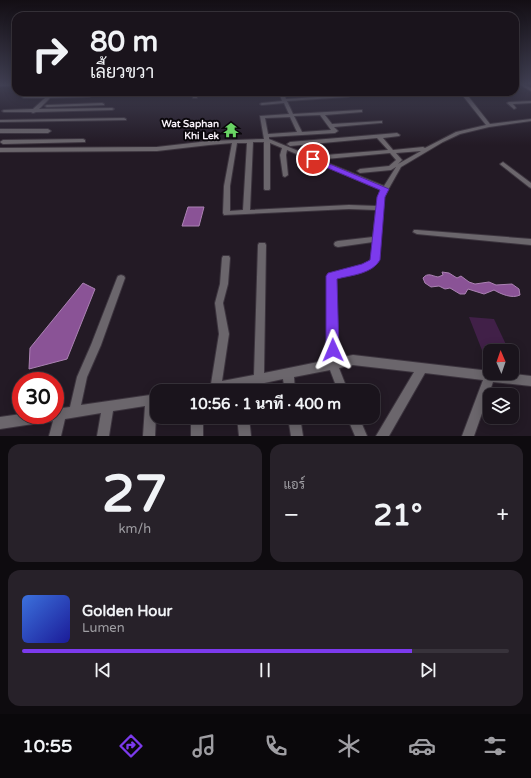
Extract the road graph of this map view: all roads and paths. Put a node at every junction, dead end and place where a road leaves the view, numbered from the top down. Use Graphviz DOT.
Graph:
graph roads {
  1 [pos="91,104"];
  2 [pos="287,104"];
  3 [pos="471,104"];
  4 [pos="509,104"];
  5 [pos="39,106"];
  6 [pos="11,107"];
  7 [pos="514,108"];
  8 [pos="112,109"];
  9 [pos="84,110"];
  10 [pos="4,111"];
  11 [pos="34,111"];
  12 [pos="360,111"];
  13 [pos="322,114"];
  14 [pos="292,116"];
  15 [pos="124,119"];
  16 [pos="76,120"];
  17 [pos="531,120"];
  18 [pos="0,121"];
  19 [pos="25,121"];
  20 [pos="380,122"];
  21 [pos="331,126"];
  22 [pos="489,126"];
  23 [pos="0,131"];
  24 [pos="14,131"];
  25 [pos="48,131"];
  26 [pos="300,134"];
  27 [pos="397,135"];
  28 [pos="379,137"];
  29 [pos="266,138"];
  30 [pos="83,141"];
  31 [pos="250,141"];
  32 [pos="2,142"];
  33 [pos="235,142"];
  34 [pos="287,145"];
  35 [pos="425,149"];
  36 [pos="0,150"];
  37 [pos="391,151"];
  38 [pos="326,157"];
  39 [pos="504,164"];
  40 [pos="360,171"];
  41 [pos="285,175"];
  42 [pos="531,186"];
  43 [pos="267,189"];
  44 [pos="385,189"];
  45 [pos="380,208"];
  46 [pos="246,212"];
  47 [pos="417,232"];
  48 [pos="377,239"];
  49 [pos="531,242"];
  50 [pos="338,244"];
  51 [pos="262,245"];
  52 [pos="226,258"];
  53 [pos="121,278"];
  54 [pos="333,365"];
  55 [pos="422,369"];
  56 [pos="288,374"];
  57 [pos="483,376"];
  58 [pos="259,379"];
  59 [pos="488,380"];
  60 [pos="519,380"];
  61 [pos="531,381"];
  62 [pos="217,384"];
  63 [pos="248,384"];
  64 [pos="289,384"];
  65 [pos="340,384"];
  66 [pos="150,400"];
  67 [pos="108,407"];
  68 [pos="74,412"];
  69 [pos="64,414"];
  70 [pos="12,422"];
  71 [pos="0,424"];
  72 [pos="56,424"];
  73 [pos="151,424"];
  74 [pos="197,424"];
  75 [pos="244,424"];
  76 [pos="295,424"];
  77 [pos="356,424"];
  78 [pos="55,436"];
  79 [pos="103,436"];
  80 [pos="149,436"];
  81 [pos="197,436"];
  82 [pos="245,436"];
  83 [pos="297,436"];
  84 [pos="361,436"];
  85 [pos="382,436"];
  86 [pos="468,436"];
  1 -- 5 [label="street"];
  2 -- 14 [label="street"];
  3 -- 22 [label="street"];
  4 -- 7 [label="street"];
  5 -- 6 [label="street"];
  5 -- 11 [label="street"];
  8 -- 9 [label="street"];
  9 -- 11 [label="street"];
  9 -- 16 [label="street"];
  10 -- 11 [label="street"];
  11 -- 19 [label="street"];
  12 -- 13 [label="street"];
  13 -- 14 [label="street"];
  13 -- 21 [label="street"];
  14 -- 26 [label="street"];
  14 -- 29 [label="street"];
  15 -- 16 [label="street"];
  16 -- 19 [label="street"];
  17 -- 22 [label="street"];
  18 -- 19 [label="street"];
  20 -- 21 [label="street"];
  21 -- 26 [label="street"];
  22 -- 35 [label="street"];
  23 -- 24 [label="street"];
  24 -- 25 [label="street"];
  24 -- 32 [label="street"];
  26 -- 29 [label="street"];
  27 -- 28 [label="street"];
  28 -- 34 [label="street"];
  28 -- 37 [label="street"];
  29 -- 31 [label="street"];
  29 -- 34 [label="street"];
  29 -- 43 [label="street"];
  30 -- 32 [label="street"];
  31 -- 33 [label="street"];
  31 -- 46 [label="street"];
  33 -- 36 [label="street"];
  33 -- 46 [label="street"];
  34 -- 41 [label="street"];
  34 -- 44 [label="street"];
  35 -- 37 [label="street"];
  35 -- 44 [label="street"];
  37 -- 38 [label="street"];
  37 -- 40 [label="street"];
  39 -- 42 [label="street"];
  44 -- 45 [label="street"];
  45 -- 46 [label="street"];
  45 -- 48 [label="street"];
  47 -- 49 [label="street"];
  48 -- 50 [label="street"];
  48 -- 54 [label="street"];
  51 -- 58 [label="street"];
  52 -- 62 [label="street"];
  53 -- 68 [label="street"];
  54 -- 55 [label="street"];
  54 -- 56 [label="street"];
  54 -- 65 [label="street"];
  55 -- 57 [label="street"];
  55 -- 85 [label="street"];
  56 -- 58 [label="street"];
  56 -- 64 [label="street"];
  58 -- 63 [label="street"];
  59 -- 86 [label="street"];
  60 -- 61 [label="street"];
  66 -- 67 [label="street"];
  67 -- 68 [label="street"];
  67 -- 79 [label="street"];
  68 -- 69 [label="street"];
  70 -- 71 [label="street"];
  72 -- 78 [label="street"];
  73 -- 80 [label="street"];
  74 -- 81 [label="street"];
  75 -- 82 [label="street"];
  76 -- 83 [label="street"];
  77 -- 84 [label="street"];
}
